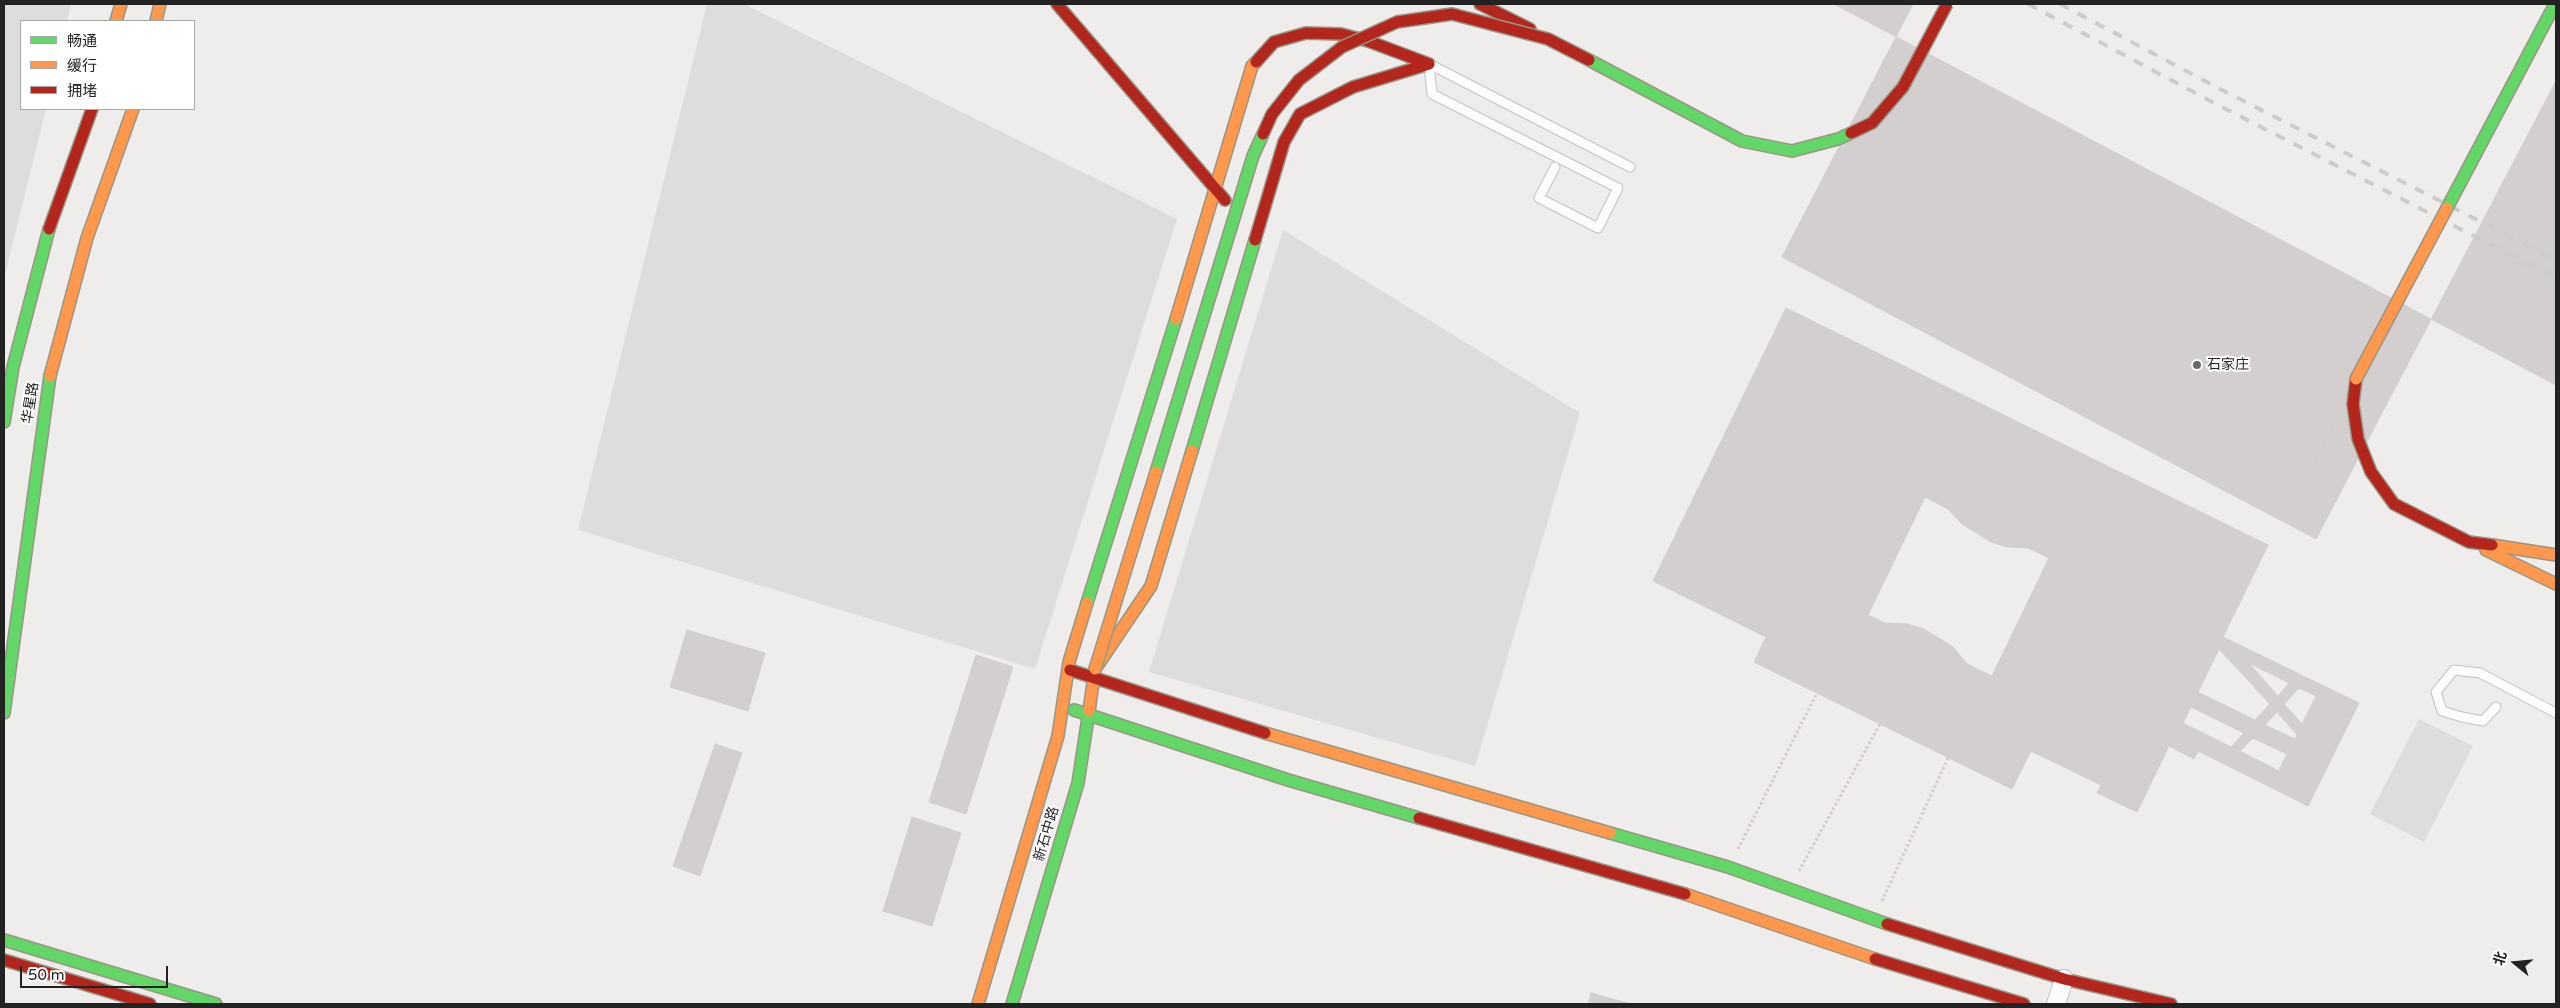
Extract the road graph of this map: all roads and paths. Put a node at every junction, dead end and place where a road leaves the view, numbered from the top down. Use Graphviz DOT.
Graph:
graph roads {
  1 [pos="121,4"];
  2 [pos="160,4"];
  3 [pos="1057,4"];
  4 [pos="1480,4"];
  5 [pos="1948,4"];
  6 [pos="2555,4"];
  7 [pos="116,20"];
  8 [pos="156,20"];
  9 [pos="1548,39"];
  10 [pos="1429,64"];
  11 [pos="92,110"];
  12 [pos="132,110"];
  13 [pos="1554,167"];
  14 [pos="1630,168"];
  15 [pos="1216,192"];
  16 [pos="1250,222"];
  17 [pos="2339,415"];
  18 [pos="4,422"];
  19 [pos="2304,487"];
  20 [pos="2469,542"];
  21 [pos="2556,555"];
  22 [pos="2556,584"];
  23 [pos="1068,669"];
  24 [pos="1095,673"];
  25 [pos="1817,693"];
  26 [pos="1062,706"];
  27 [pos="2496,707"];
  28 [pos="4,713"];
  29 [pos="2556,713"];
  30 [pos="1088,715"];
  31 [pos="1880,724"];
  32 [pos="1948,758"];
  33 [pos="1728,867"];
  34 [pos="1789,889"];
  35 [pos="1873,920"];
  36 [pos="4,940"];
  37 [pos="4,960"];
  38 [pos="2064,979"];
  39 [pos="150,1004"];
  40 [pos="216,1004"];
  41 [pos="978,1004"];
  42 [pos="1012,1004"];
  43 [pos="2024,1004"];
  44 [pos="2056,1004"];
  45 [pos="2171,1004"];
  1 -- 7 [label="main road"];
  2 -- 8 [label="main road"];
  3 -- 15 [label="main road"];
  4 -- 9 [label="main road, bridge"];
  5 -- 9 [label="main road, bridge"];
  6 -- 20 [label="main road, bridge"];
  9 -- 24 [label="main road, 新石中路, bridge"];
  10 -- 13 [label="lane"];
  10 -- 14 [label="lane"];
  10 -- 15 [label="main road, 新石中路"];
  10 -- 16 [label="main road"];
  11 -- 18 [label="main road, 华星路"];
  12 -- 28 [label="main road, 华星路"];
  15 -- 16 [label="main road"];
  15 -- 23 [label="main road, 新石中路"];
  16 -- 24 [label="main road"];
  17 -- 19 [label="path"];
  20 -- 21 [label="main road"];
  20 -- 22 [label="main road"];
  23 -- 24 [label="main road"];
  23 -- 26 [label="main road, 新石中路"];
  24 -- 30 [label="main road, 新石中路"];
  24 -- 33 [label="main road"];
  25 -- 33 [label="path"];
  26 -- 30 [label="main road"];
  26 -- 41 [label="main road, 新石中路"];
  27 -- 29 [label="lane"];
  30 -- 42 [label="main road, 新石中路"];
  30 -- 43 [label="main road"];
  31 -- 34 [label="path"];
  32 -- 35 [label="path"];
  33 -- 34 [label="main road"];
  34 -- 35 [label="main road"];
  35 -- 38 [label="main road"];
  36 -- 40 [label="main road"];
  37 -- 39 [label="main road"];
  38 -- 44 [label="street"];
  38 -- 45 [label="main road"];
}
